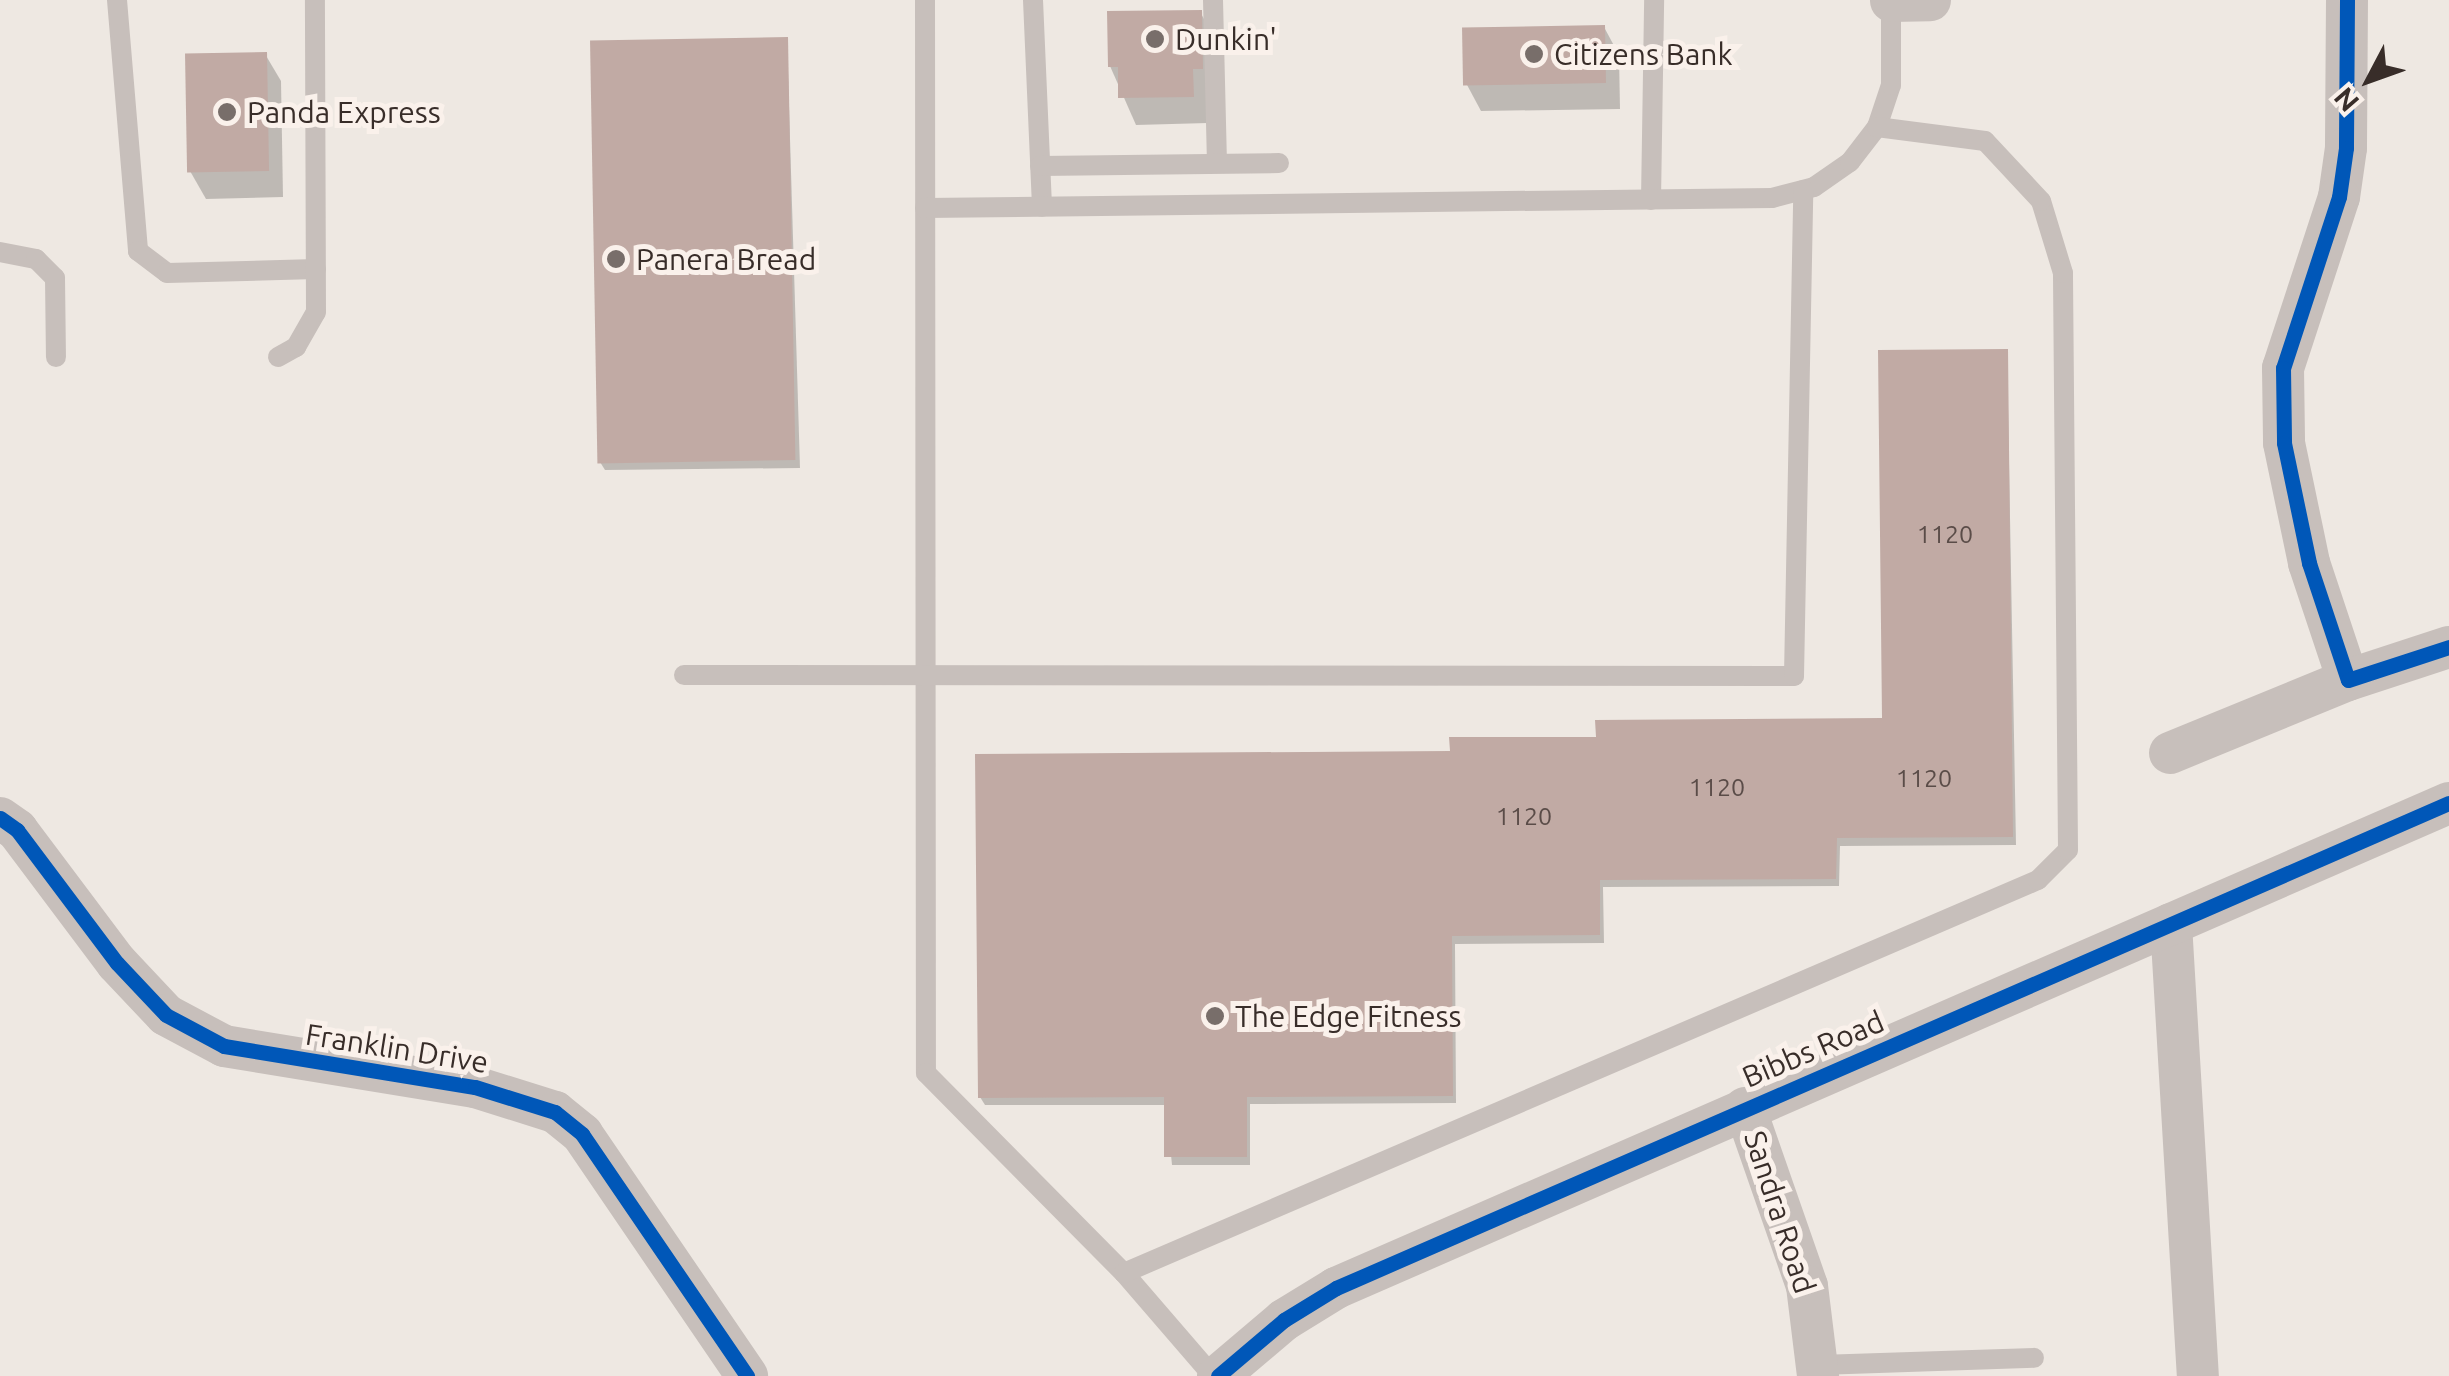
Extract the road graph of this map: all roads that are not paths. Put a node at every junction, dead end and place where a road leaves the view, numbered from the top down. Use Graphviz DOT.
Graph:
graph roads {
  1 [pos="117,0"];
  2 [pos="315,0"];
  3 [pos="925,0"];
  4 [pos="1033,0"];
  5 [pos="1213,0"];
  6 [pos="1654,0"];
  7 [pos="1891,0"];
  8 [pos="1930,0"];
  9 [pos="2347,0"];
  10 [pos="1877,127"];
  11 [pos="1217,162"];
  12 [pos="1279,163"];
  13 [pos="1040,166"];
  14 [pos="1803,190"];
  15 [pos="1651,200"];
  16 [pos="1042,207"];
  17 [pos="925,208"];
  18 [pos="0,252"];
  19 [pos="316,270"];
  20 [pos="56,357"];
  21 [pos="278,357"];
  22 [pos="2449,647"];
  23 [pos="684,675"];
  24 [pos="924,676"];
  25 [pos="2348,680"];
  26 [pos="2170,754"];
  27 [pos="2449,803"];
  28 [pos="0,818"];
  29 [pos="2172,924"];
  30 [pos="1746,1108"];
  31 [pos="1124,1274"];
  32 [pos="2034,1358"];
  33 [pos="1818,1370"];
  34 [pos="747,1376"];
  35 [pos="1215,1376"];
  36 [pos="2198,1376"];
  1 -- 19 [label="lane"];
  2 -- 19 [label="lane"];
  3 -- 17 [label="lane"];
  4 -- 13 [label="lane"];
  5 -- 11 [label="lane"];
  6 -- 15 [label="lane"];
  7 -- 8 [label="street"];
  7 -- 10 [label="lane"];
  9 -- 25 [label="street"];
  10 -- 14 [label="lane"];
  10 -- 31 [label="lane"];
  11 -- 12 [label="lane"];
  11 -- 13 [label="lane"];
  13 -- 16 [label="lane"];
  14 -- 15 [label="lane"];
  14 -- 24 [label="lane"];
  15 -- 16 [label="lane"];
  16 -- 17 [label="lane"];
  17 -- 24 [label="lane"];
  18 -- 20 [label="lane"];
  19 -- 21 [label="lane"];
  22 -- 25 [label="street"];
  23 -- 24 [label="lane"];
  24 -- 31 [label="lane"];
  25 -- 26 [label="street"];
  27 -- 29 [label="street, Bibbs Road"];
  28 -- 34 [label="street, Franklin Drive"];
  29 -- 30 [label="street, Bibbs Road"];
  29 -- 36 [label="street"];
  30 -- 33 [label="street, Sandra Road"];
  30 -- 35 [label="street, Bibbs Road"];
  31 -- 35 [label="lane"];
  32 -- 33 [label="lane"];
}
